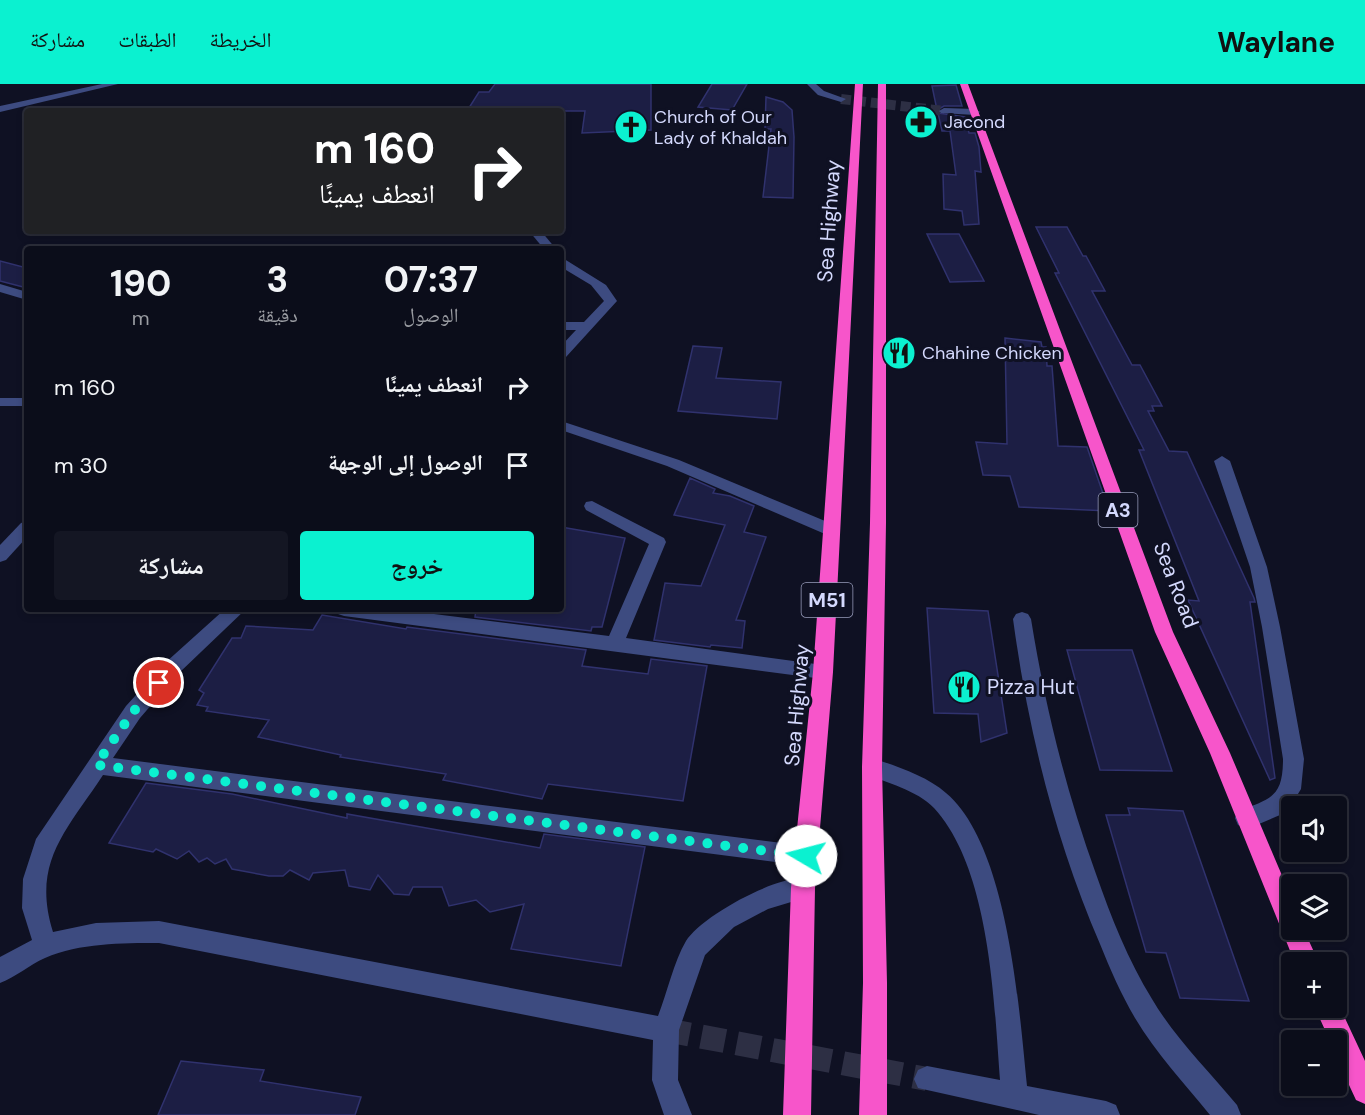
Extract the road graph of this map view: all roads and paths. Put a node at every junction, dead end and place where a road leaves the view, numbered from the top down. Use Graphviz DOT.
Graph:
graph roads {
  1 [pos="114,84"];
  2 [pos="811,84"];
  3 [pos="860,84"];
  4 [pos="882,84"];
  5 [pos="964,84"];
  6 [pos="841,99"];
  7 [pos="0,109"];
  8 [pos="945,111"];
  9 [pos="975,112"];
  10 [pos="538,234"];
  11 [pos="548,246"];
  12 [pos="564,263"];
  13 [pos="0,288"];
  14 [pos="24,295"];
  15 [pos="564,326"];
  16 [pos="589,326"];
  17 [pos="564,351"];
  18 [pos="0,402"];
  19 [pos="24,402"];
  20 [pos="564,426"];
  21 [pos="1222,461"];
  22 [pos="592,506"];
  23 [pos="24,530"];
  24 [pos="831,530"];
  25 [pos="0,556"];
  26 [pos="234,612"];
  27 [pos="368,612"];
  28 [pos="1022,619"];
  29 [pos="615,643"];
  30 [pos="823,672"];
  31 [pos="96,765"];
  32 [pos="872,767"];
  33 [pos="1246,818"];
  34 [pos="806,856"];
  35 [pos="803,888"];
  36 [pos="1281,902"];
  37 [pos="46,946"];
  38 [pos="0,971"];
  39 [pos="1332,1018"];
  40 [pos="666,1030"];
  41 [pos="927,1079"];
  42 [pos="1365,1091"];
  43 [pos="1015,1097"];
  44 [pos="678,1115"];
  45 [pos="796,1115"];
  46 [pos="873,1115"];
  47 [pos="1106,1115"];
  48 [pos="1227,1115"];
  1 -- 7 [label="street"];
  2 -- 6 [label="street"];
  3 -- 24 [label="highway, Sea Highway / M51"];
  4 -- 32 [label="highway, M51"];
  5 -- 9 [label="highway, Sea Road / A3"];
  8 -- 9 [label="street"];
  9 -- 33 [label="highway, Sea Road / A3"];
  10 -- 11 [label="street"];
  12 -- 16 [label="street"];
  13 -- 14 [label="street"];
  15 -- 16 [label="street"];
  16 -- 17 [label="street"];
  18 -- 19 [label="street"];
  20 -- 24 [label="street"];
  21 -- 33 [label="street"];
  22 -- 29 [label="street"];
  23 -- 25 [label="street"];
  24 -- 30 [label="highway, Sea Highway / M51"];
  26 -- 31 [label="street"];
  27 -- 29 [label="street"];
  28 -- 48 [label="street"];
  29 -- 30 [label="street"];
  30 -- 34 [label="highway, Sea Highway / M51"];
  31 -- 34 [label="street"];
  31 -- 37 [label="street"];
  32 -- 43 [label="street"];
  32 -- 46 [label="highway, M51"];
  33 -- 36 [label="highway, Sea Road / A3"];
  34 -- 35 [label="highway, Sea Highway / M51"];
  35 -- 40 [label="street"];
  35 -- 45 [label="highway, Sea Highway / M51"];
  37 -- 38 [label="street"];
  37 -- 40 [label="street"];
  39 -- 42 [label="highway"];
  40 -- 44 [label="street"];
  41 -- 43 [label="street"];
  43 -- 47 [label="street"];
}
